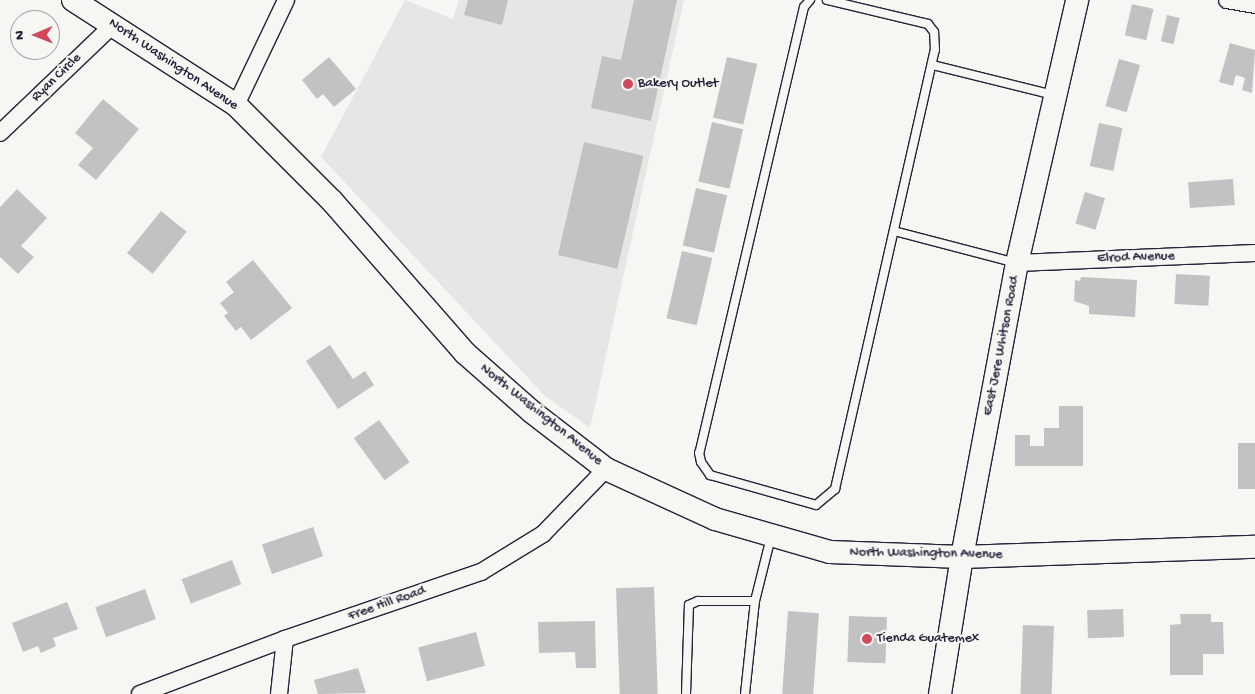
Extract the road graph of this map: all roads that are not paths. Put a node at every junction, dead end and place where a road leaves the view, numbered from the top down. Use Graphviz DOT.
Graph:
graph roads {
  1 [pos="73,0"];
  2 [pos="286,0"];
  3 [pos="810,0"];
  4 [pos="827,0"];
  5 [pos="1077,0"];
  6 [pos="1228,0"];
  7 [pos="1255,5"];
  8 [pos="114,24"];
  9 [pos="933,64"];
  10 [pos="1055,95"];
  11 [pos="236,105"];
  12 [pos="0,133"];
  13 [pos="894,231"];
  14 [pos="1255,253"];
  15 [pos="1017,263"];
  16 [pos="606,469"];
  17 [pos="771,535"];
  18 [pos="1255,547"];
  19 [pos="962,557"];
  20 [pos="755,600"];
  21 [pos="285,639"];
  22 [pos="140,694"];
  23 [pos="279,694"];
  24 [pos="686,694"];
  25 [pos="745,694"];
  26 [pos="940,694"];
  1 -- 8 [label="main road, North Washington Avenue"];
  2 -- 11 [label="street"];
  3 -- 13 [label="lane"];
  4 -- 9 [label="lane"];
  5 -- 10 [label="main road, East Jere Whitson Road"];
  6 -- 7 [label="street"];
  8 -- 11 [label="main road, North Washington Avenue"];
  8 -- 12 [label="street, Ryan Circle"];
  9 -- 10 [label="lane"];
  9 -- 13 [label="lane"];
  10 -- 15 [label="main road, East Jere Whitson Road"];
  11 -- 16 [label="main road, North Washington Avenue"];
  13 -- 15 [label="lane"];
  14 -- 15 [label="street, Elrod Avenue"];
  15 -- 19 [label="main road, East Jere Whitson Road"];
  16 -- 17 [label="main road, North Washington Avenue"];
  16 -- 21 [label="street, Free Hill Road"];
  17 -- 19 [label="main road, North Washington Avenue"];
  17 -- 20 [label="lane"];
  18 -- 19 [label="main road, North Washington Avenue"];
  19 -- 26 [label="main road, East Jere Whitson Road"];
  20 -- 24 [label="lane"];
  20 -- 25 [label="lane"];
  21 -- 22 [label="street, Free Hill Road"];
  21 -- 23 [label="street"];
}
